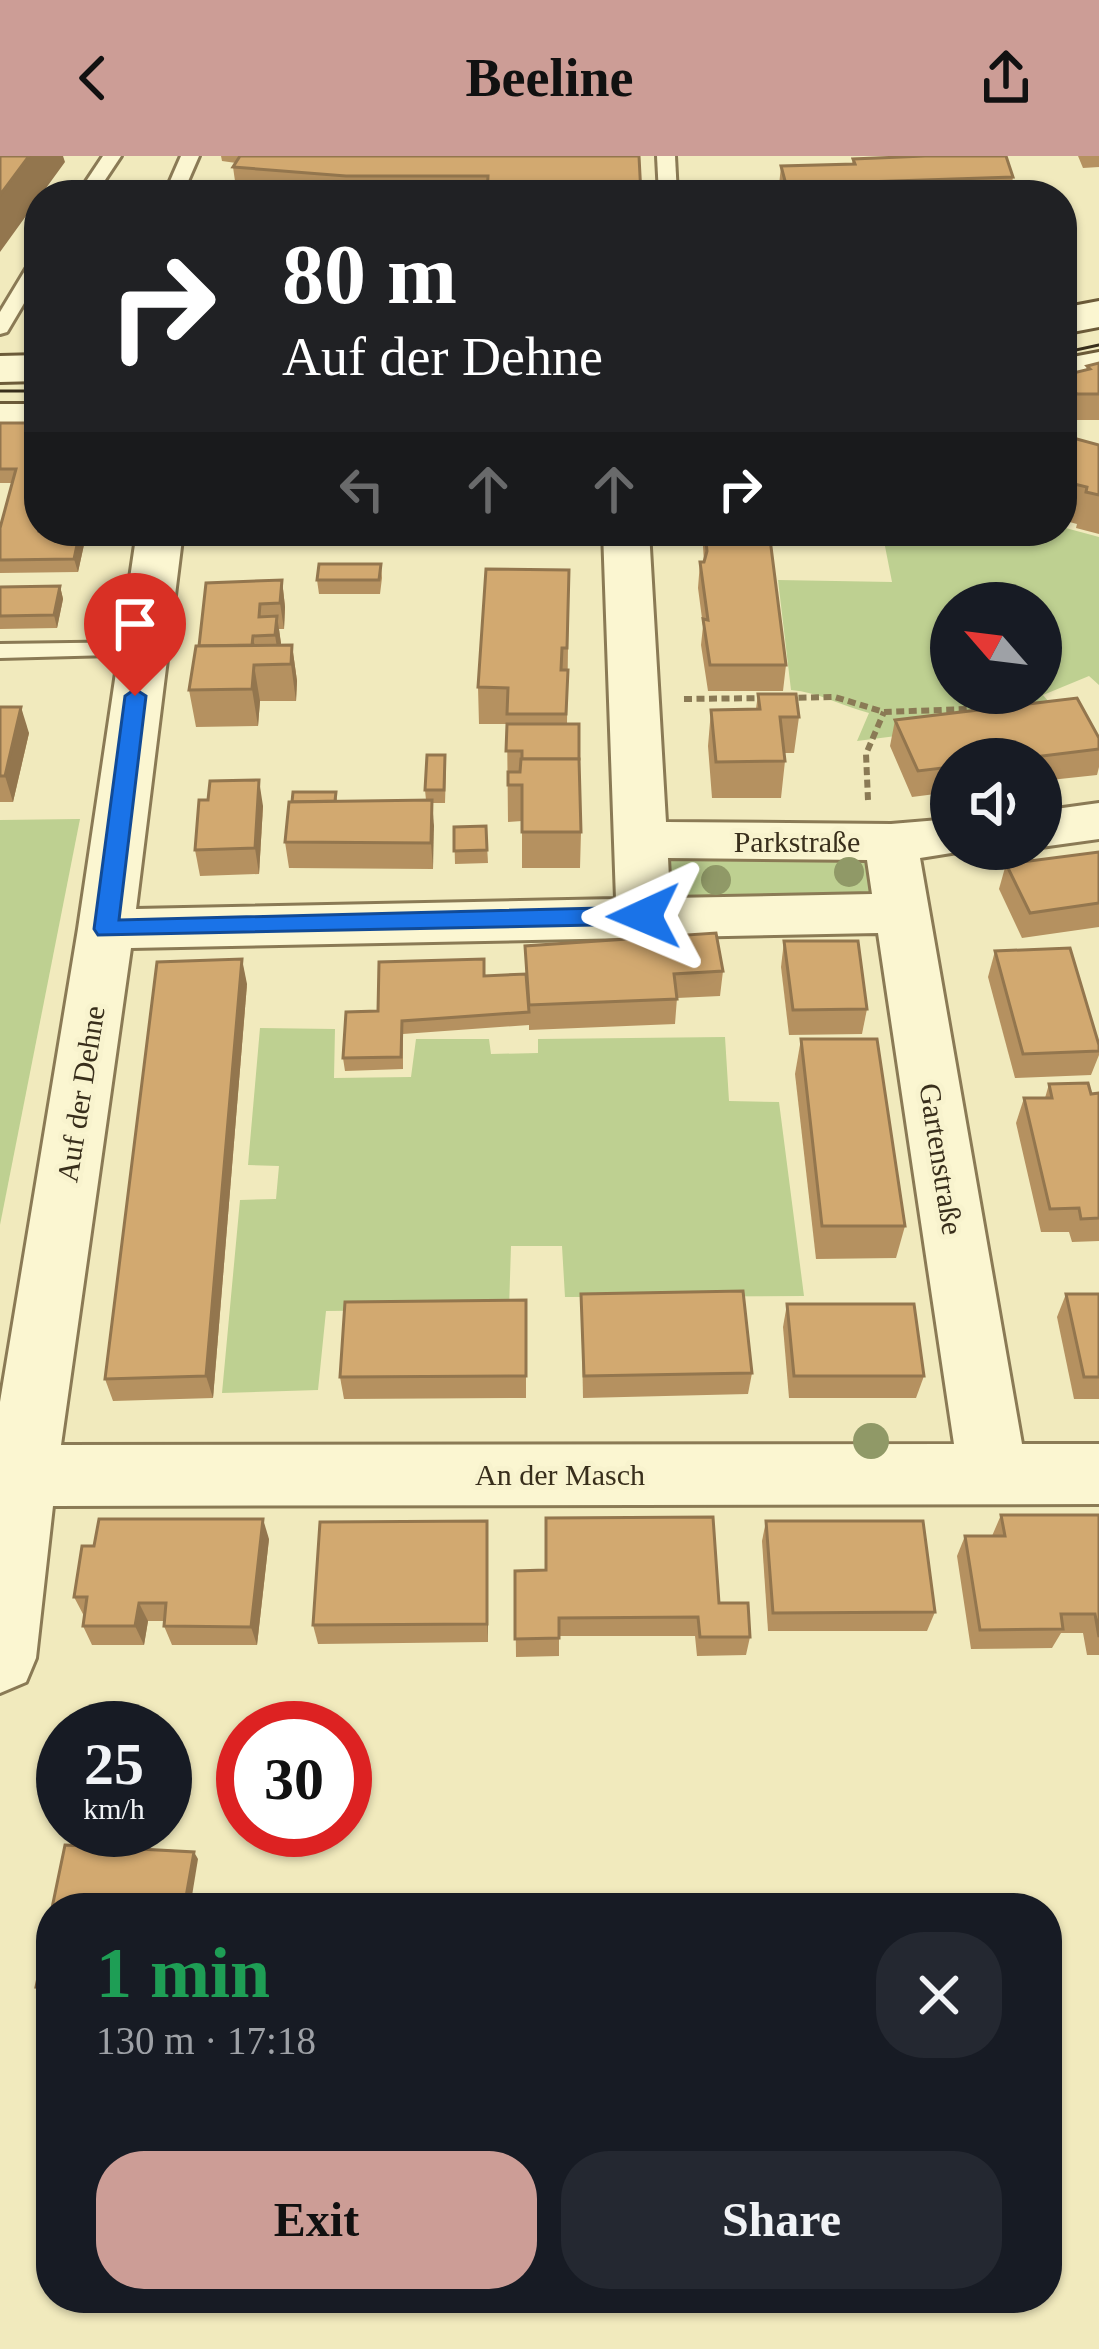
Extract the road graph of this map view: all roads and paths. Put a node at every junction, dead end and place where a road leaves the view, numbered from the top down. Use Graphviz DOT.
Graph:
graph roads {
  1 [pos="24,288"];
  2 [pos="0,328"];
  3 [pos="158,546"];
  4 [pos="627,546"];
  5 [pos="141,649"];
  6 [pos="0,651"];
  7 [pos="634,699"];
  8 [pos="930,711"];
  9 [pos="884,712"];
  10 [pos="1099,821"];
  11 [pos="1062,826"];
  12 [pos="930,839"];
  13 [pos="642,841"];
  14 [pos="885,842"];
  15 [pos="900,913"];
  16 [pos="644,916"];
  17 [pos="106,929"];
  18 [pos="1099,1474"];
  19 [pos="994,1475"];
  20 [pos="22,1476"];
  21 [pos="0,1658"];
  1 -- 2 [label="lane"];
  3 -- 5 [label="street, Auf der Dehne"];
  4 -- 7 [label="street"];
  5 -- 6 [label="lane"];
  5 -- 17 [label="street, Auf der Dehne"];
  7 -- 9 [label="path"];
  7 -- 13 [label="street"];
  8 -- 9 [label="path"];
  9 -- 14 [label="path"];
  10 -- 11 [label="street"];
  12 -- 14 [label="street, Parkstraße"];
  13 -- 14 [label="street, Parkstraße"];
  13 -- 16 [label="street"];
  14 -- 15 [label="street, Gartenstraße"];
  15 -- 16 [label="street"];
  15 -- 19 [label="street, Gartenstraße"];
  16 -- 17 [label="street"];
  17 -- 20 [label="street, Auf der Dehne"];
  18 -- 19 [label="street, An der Masch"];
  19 -- 20 [label="street, An der Masch"];
  20 -- 21 [label="street, Auf der Dehne"];
}
